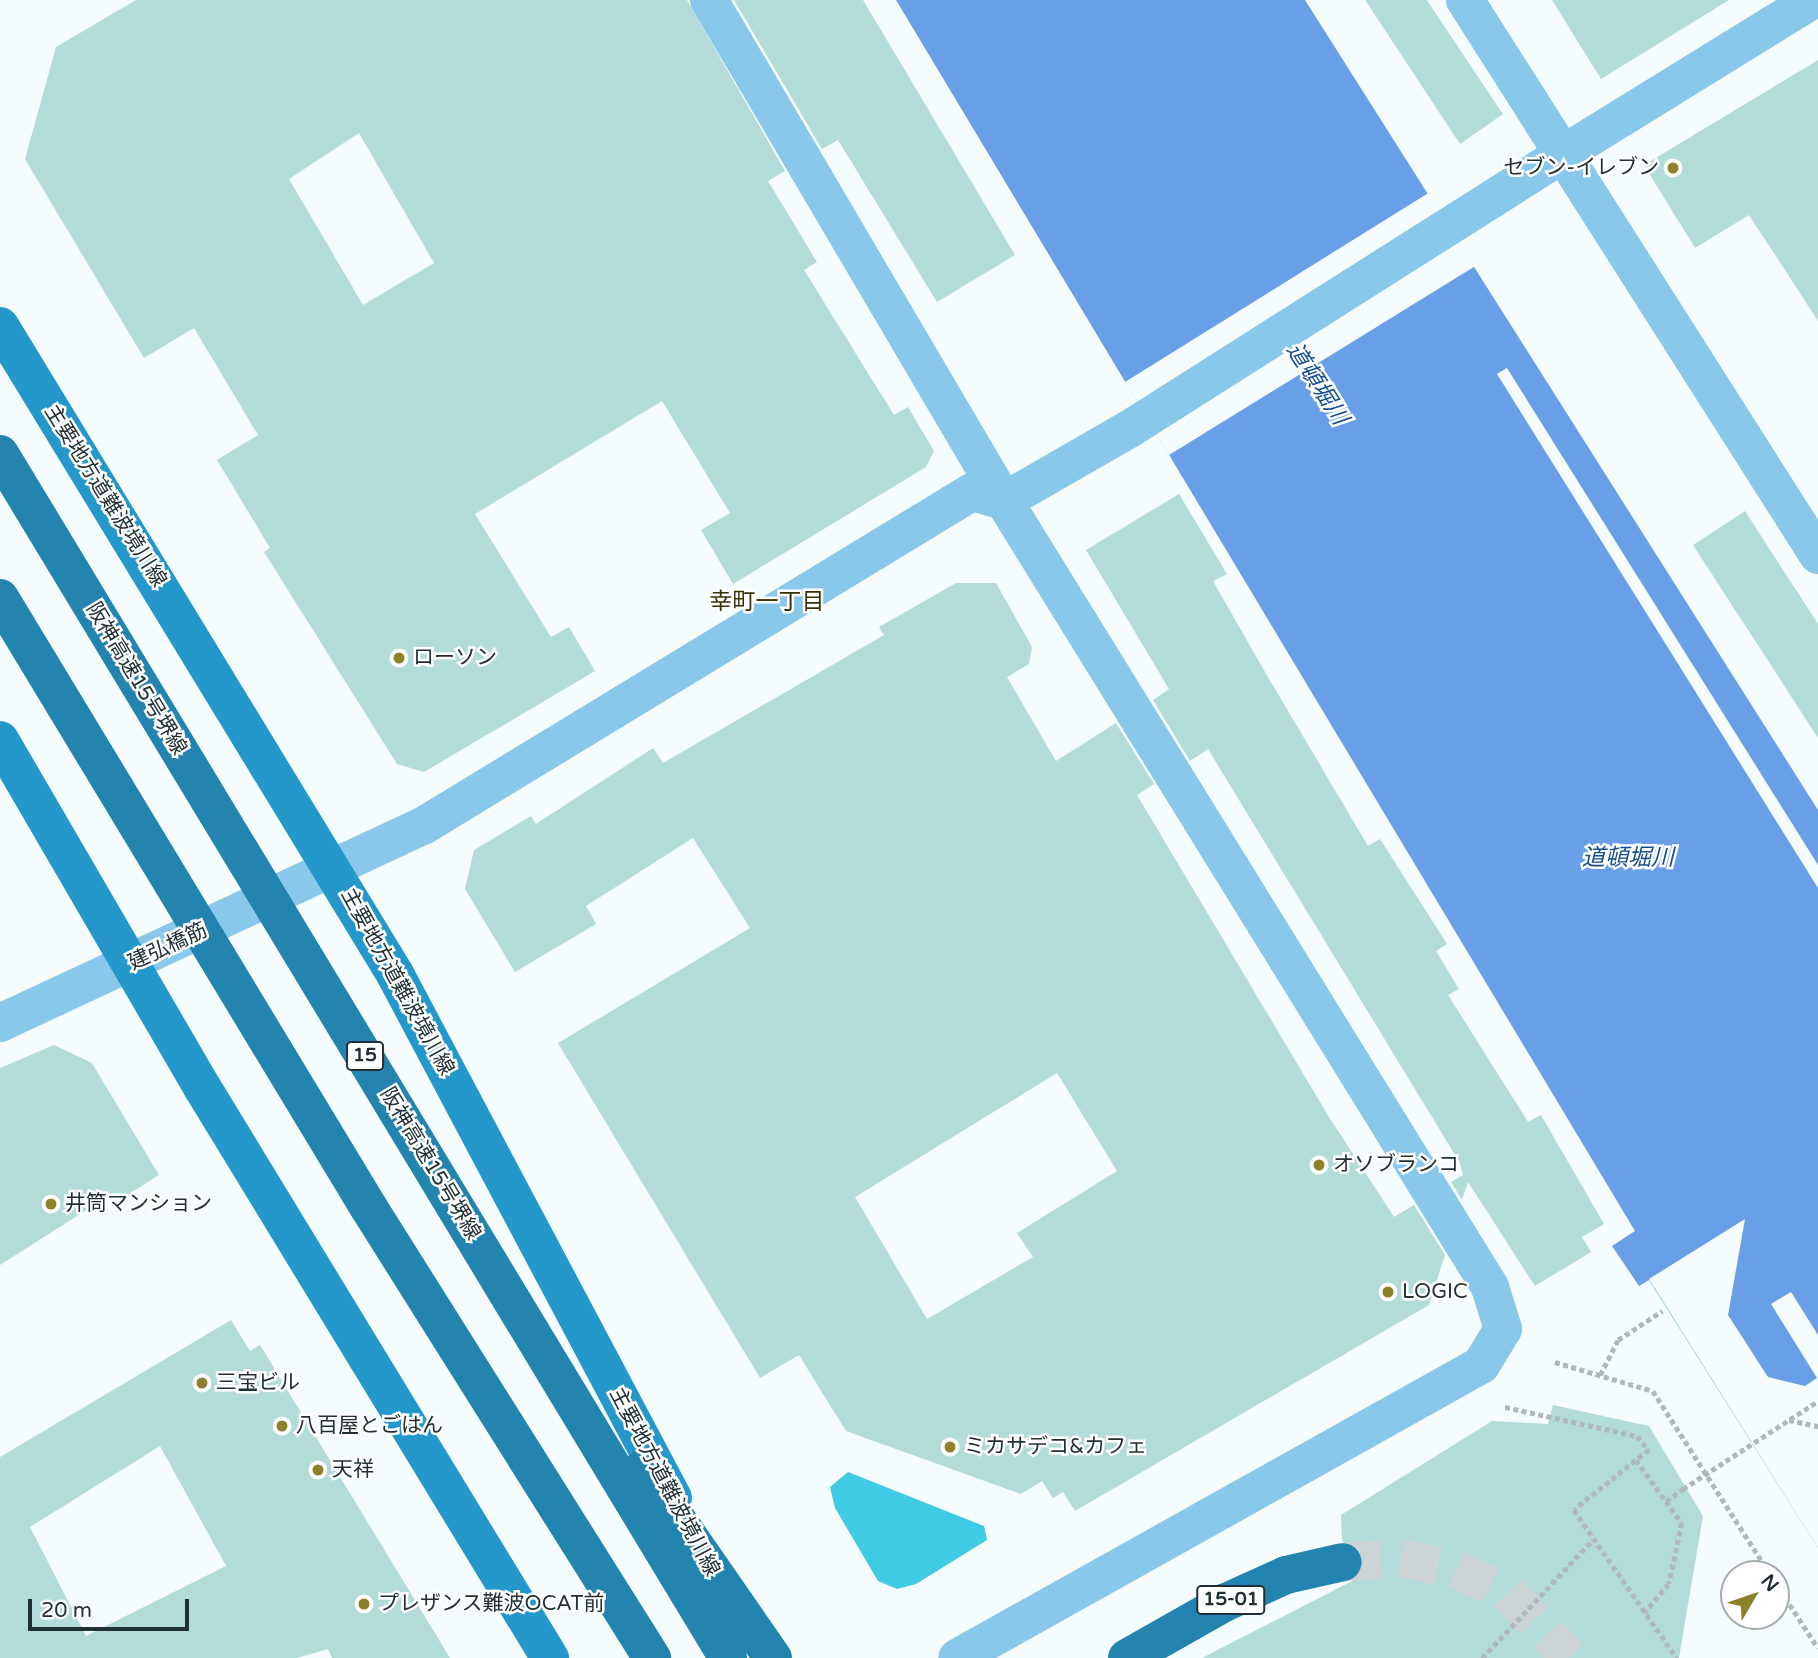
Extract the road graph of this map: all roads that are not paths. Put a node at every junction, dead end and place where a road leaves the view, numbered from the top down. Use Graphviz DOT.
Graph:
graph roads {
  1 [pos="709,0"];
  2 [pos="1465,0"];
  3 [pos="1812,0"];
  4 [pos="1563,154"];
  5 [pos="0,326"];
  6 [pos="0,454"];
  7 [pos="1004,502"];
  8 [pos="1818,555"];
  9 [pos="0,598"];
  10 [pos="0,740"];
  11 [pos="335,870"];
  12 [pos="132,964"];
  13 [pos="0,1023"];
  14 [pos="435,1171"];
  15 [pos="1343,1562"];
  16 [pos="550,1658"];
  17 [pos="652,1658"];
  18 [pos="728,1658"];
  19 [pos="758,1658"];
  20 [pos="773,1658"];
  21 [pos="957,1658"];
  22 [pos="1127,1658"];
  1 -- 7 [label="street"];
  2 -- 4 [label="street"];
  3 -- 4 [label="street"];
  4 -- 7 [label="street"];
  4 -- 8 [label="street"];
  5 -- 11 [label="main road, 主要地方道難波境川線"];
  6 -- 14 [label="highway, 阪神高速15号堺線 / 15, bridge"];
  7 -- 11 [label="street, 建弘橋筋"];
  7 -- 21 [label="street"];
  9 -- 17 [label="highway, bridge"];
  10 -- 12 [label="main road"];
  11 -- 12 [label="street, 建弘橋筋"];
  11 -- 19 [label="main road, 主要地方道難波境川線"];
  12 -- 13 [label="street, 建弘橋筋"];
  12 -- 16 [label="main road"];
  14 -- 18 [label="highway, 阪神高速15号堺線 / 15, bridge"];
  14 -- 20 [label="highway, bridge"];
  15 -- 22 [label="highway, 15-01"];
}
